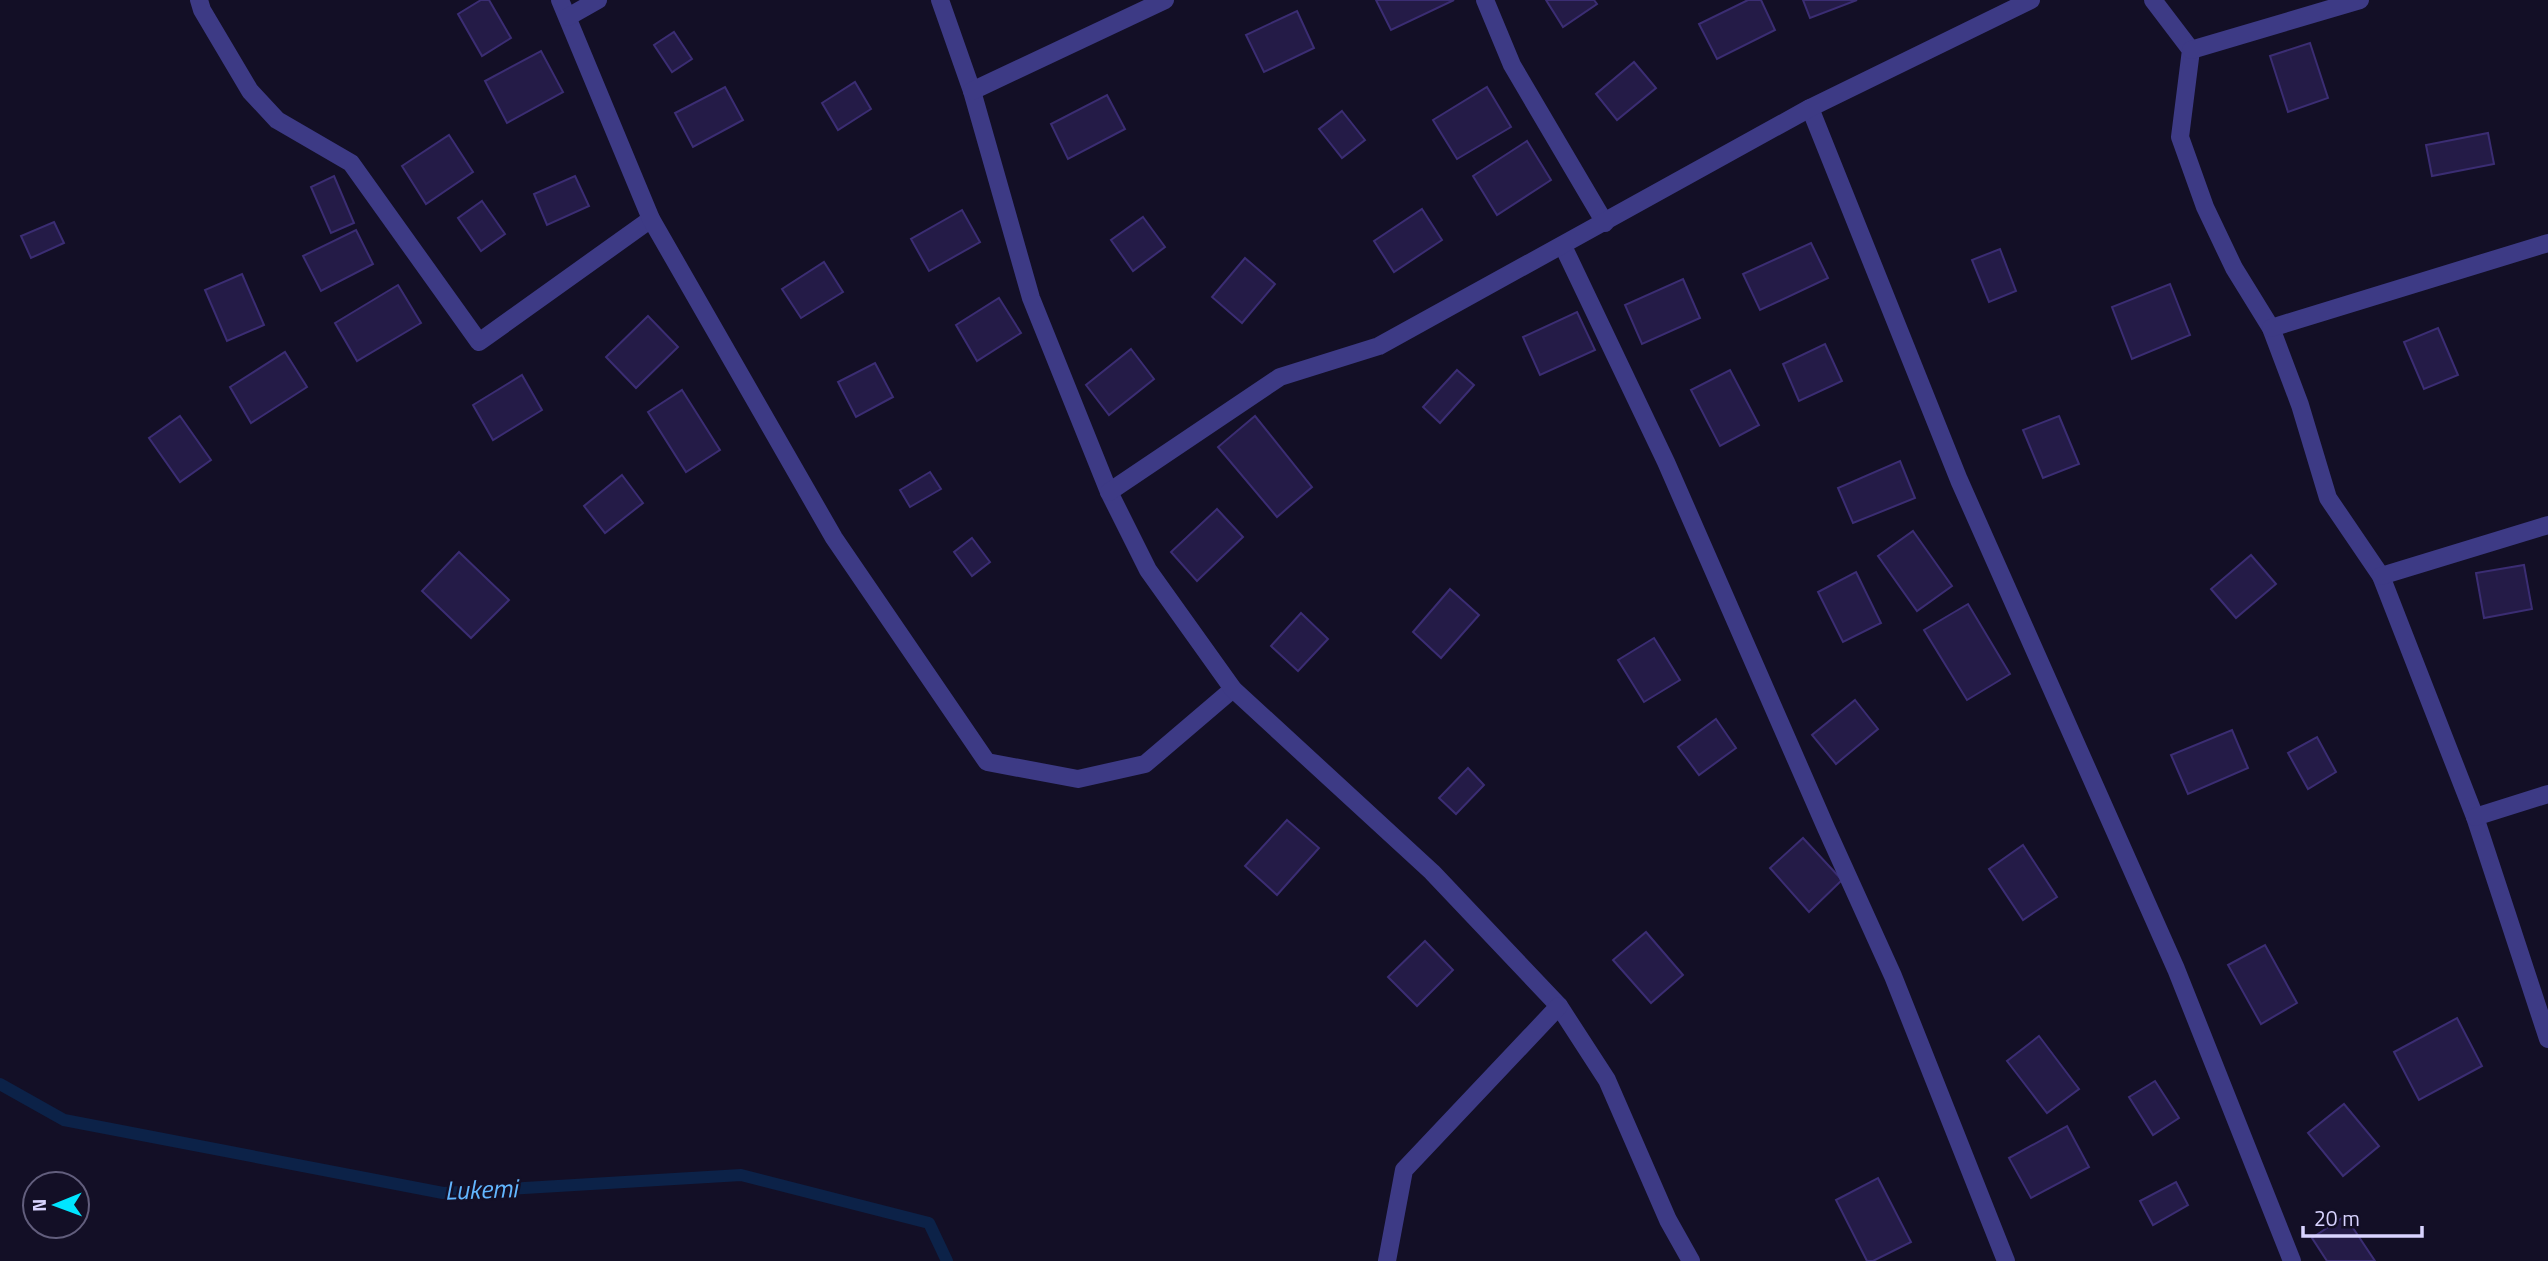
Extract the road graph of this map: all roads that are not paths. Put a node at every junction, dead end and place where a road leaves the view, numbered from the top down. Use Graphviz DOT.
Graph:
graph roads {
  1 [pos="199,0"];
  2 [pos="560,0"];
  3 [pos="598,0"];
  4 [pos="940,0"];
  5 [pos="1164,0"];
  6 [pos="1485,0"];
  7 [pos="2031,0"];
  8 [pos="2153,0"];
  9 [pos="2360,0"];
  10 [pos="569,17"];
  11 [pos="2191,50"];
  12 [pos="972,91"];
  13 [pos="1810,108"];
  14 [pos="651,219"];
  15 [pos="1605,223"];
  16 [pos="2548,243"];
  17 [pos="1563,246"];
  18 [pos="2271,328"];
  19 [pos="1110,492"];
  20 [pos="2548,525"];
  21 [pos="2381,576"];
  22 [pos="1233,689"];
  23 [pos="2548,794"];
  24 [pos="2475,817"];
  25 [pos="1559,1006"];
  26 [pos="2548,1039"];
  27 [pos="1387,1261"];
  28 [pos="1691,1261"];
  29 [pos="2006,1261"];
  30 [pos="2292,1261"];
  1 -- 14 [label="street"];
  2 -- 10 [label="street"];
  3 -- 10 [label="street"];
  4 -- 12 [label="street"];
  5 -- 12 [label="street"];
  6 -- 15 [label="street"];
  7 -- 13 [label="street"];
  8 -- 11 [label="street"];
  9 -- 11 [label="street"];
  10 -- 14 [label="street"];
  11 -- 18 [label="street"];
  12 -- 19 [label="street"];
  13 -- 15 [label="street"];
  13 -- 30 [label="street"];
  14 -- 22 [label="street"];
  15 -- 17 [label="street"];
  16 -- 18 [label="street"];
  17 -- 19 [label="street"];
  17 -- 29 [label="street"];
  18 -- 21 [label="street"];
  19 -- 22 [label="street"];
  20 -- 21 [label="street"];
  21 -- 24 [label="street"];
  22 -- 25 [label="street"];
  23 -- 24 [label="street"];
  24 -- 26 [label="street"];
  25 -- 27 [label="street"];
  25 -- 28 [label="street"];
}
